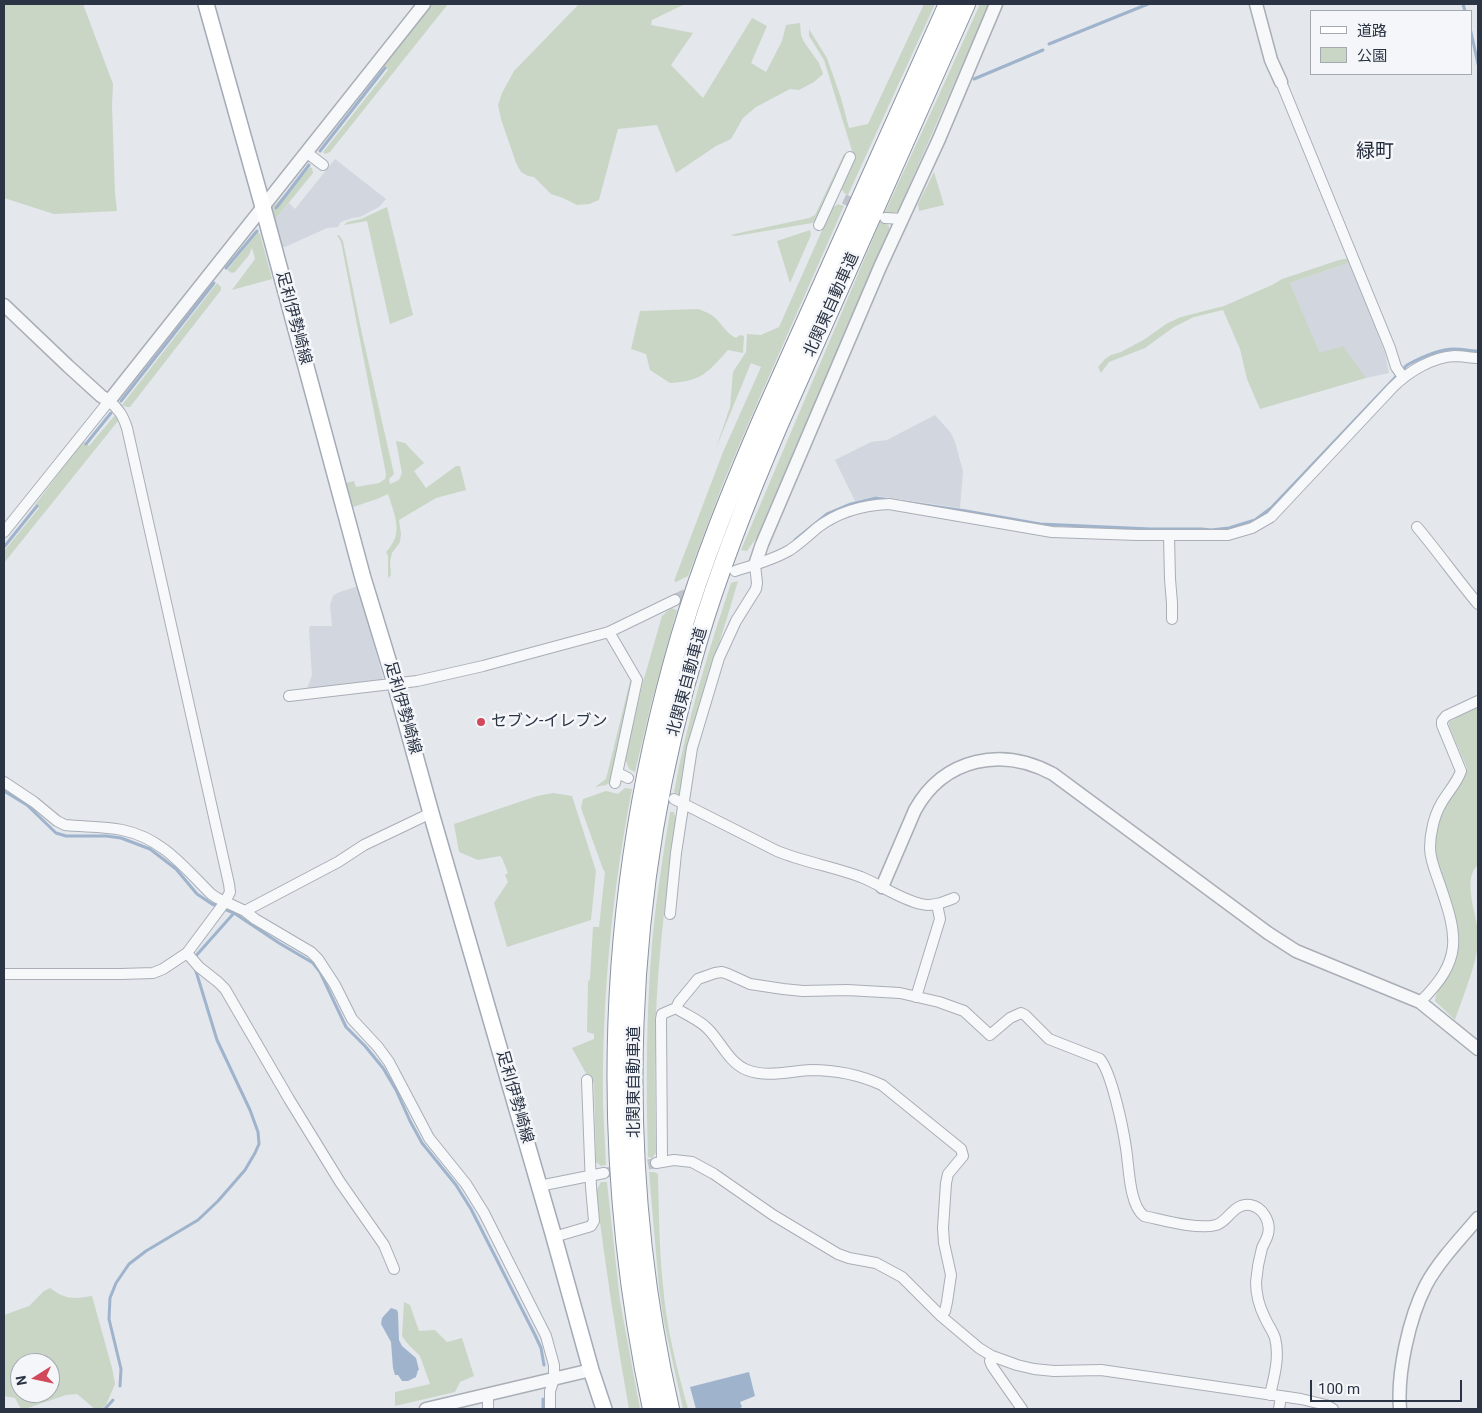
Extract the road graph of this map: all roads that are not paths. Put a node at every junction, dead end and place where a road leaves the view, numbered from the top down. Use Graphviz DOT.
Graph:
graph roads {
  1 [pos="206,4"];
  2 [pos="424,4"];
  3 [pos="948,4"];
  4 [pos="966,4"];
  5 [pos="996,4"];
  6 [pos="1256,4"];
  7 [pos="1281,82"];
  8 [pos="306,152"];
  9 [pos="850,157"];
  10 [pos="323,165"];
  11 [pos="835,193"];
  12 [pos="844,199"];
  13 [pos="263,207"];
  14 [pos="885,218"];
  15 [pos="903,219"];
  16 [pos="819,225"];
  17 [pos="4,304"];
  18 [pos="1478,358"];
  19 [pos="1403,377"];
  20 [pos="109,401"];
  21 [pos="1418,527"];
  22 [pos="4,532"];
  23 [pos="1169,536"];
  24 [pos="755,565"];
  25 [pos="736,571"];
  26 [pos="675,600"];
  27 [pos="1478,604"];
  28 [pos="1172,619"];
  29 [pos="609,632"];
  30 [pos="396,683"];
  31 [pos="288,696"];
  32 [pos="1478,701"];
  33 [pos="628,778"];
  34 [pos="4,782"];
  35 [pos="674,799"];
  36 [pos="684,805"];
  37 [pos="431,814"];
  38 [pos="882,887"];
  39 [pos="954,898"];
  40 [pos="225,902"];
  41 [pos="937,904"];
  42 [pos="245,911"];
  43 [pos="670,914"];
  44 [pos="187,953"];
  45 [pos="4,974"];
  46 [pos="916,997"];
  47 [pos="1420,1002"];
  48 [pos="676,1008"];
  49 [pos="1478,1050"];
  50 [pos="586,1080"];
  51 [pos="604,1173"];
  52 [pos="590,1176"];
  53 [pos="539,1186"];
  54 [pos="1478,1218"];
  55 [pos="554,1236"];
  56 [pos="394,1269"];
  57 [pos="941,1316"];
  58 [pos="992,1356"];
  59 [pos="591,1370"];
  60 [pos="554,1379"];
  61 [pos="488,1395"];
  62 [pos="1276,1395"];
  63 [pos="426,1409"];
  64 [pos="488,1409"];
  65 [pos="550,1409"];
  66 [pos="604,1409"];
  67 [pos="652,1409"];
  68 [pos="670,1409"];
  69 [pos="1022,1409"];
  70 [pos="1278,1409"];
  71 [pos="1333,1409"];
  72 [pos="1400,1409"];
  1 -- 13 [label="main road, 足利伊勢崎線"];
  2 -- 8 [label="street"];
  3 -- 67 [label="highway, 北関東自動車道"];
  4 -- 68 [label="highway, 北関東自動車道"];
  5 -- 15 [label="street"];
  6 -- 7 [label="street"];
  7 -- 19 [label="street"];
  8 -- 10 [label="street"];
  8 -- 13 [label="street"];
  9 -- 11 [label="street"];
  11 -- 12 [label="street"];
  11 -- 16 [label="street"];
  13 -- 20 [label="street"];
  13 -- 30 [label="main road, 足利伊勢崎線"];
  14 -- 15 [label="street"];
  15 -- 24 [label="street"];
  17 -- 20 [label="street"];
  18 -- 19 [label="street"];
  19 -- 23 [label="street"];
  20 -- 22 [label="street"];
  20 -- 40 [label="street"];
  21 -- 27 [label="street"];
  23 -- 24 [label="street"];
  23 -- 28 [label="street"];
  24 -- 25 [label="street"];
  24 -- 36 [label="street"];
  26 -- 29 [label="street"];
  29 -- 30 [label="street"];
  29 -- 33 [label="street"];
  30 -- 31 [label="street"];
  30 -- 37 [label="main road, 足利伊勢崎線"];
  32 -- 47 [label="street"];
  34 -- 40 [label="street"];
  35 -- 36 [label="street"];
  36 -- 38 [label="street"];
  36 -- 43 [label="street"];
  37 -- 42 [label="street"];
  37 -- 53 [label="main road, 足利伊勢崎線"];
  38 -- 41 [label="street"];
  38 -- 47 [label="street"];
  39 -- 41 [label="street"];
  40 -- 42 [label="street"];
  40 -- 44 [label="street"];
  41 -- 46 [label="street"];
  42 -- 60 [label="street"];
  44 -- 45 [label="street"];
  44 -- 56 [label="street"];
  46 -- 48 [label="street"];
  46 -- 62 [label="street"];
  47 -- 49 [label="street"];
  48 -- 57 [label="street"];
  48 -- 57 [label="street"];
  50 -- 52 [label="street"];
  51 -- 52 [label="street"];
  52 -- 53 [label="street"];
  52 -- 55 [label="street"];
  53 -- 55 [label="main road, 足利伊勢崎線"];
  54 -- 72 [label="street"];
  55 -- 59 [label="main road, 足利伊勢崎線"];
  57 -- 58 [label="street"];
  58 -- 62 [label="street"];
  58 -- 69 [label="street"];
  59 -- 60 [label="street"];
  59 -- 66 [label="main road, 足利伊勢崎線"];
  60 -- 61 [label="street"];
  60 -- 65 [label="street"];
  61 -- 63 [label="street"];
  61 -- 64 [label="street"];
  62 -- 70 [label="street"];
  62 -- 71 [label="street"];
}
